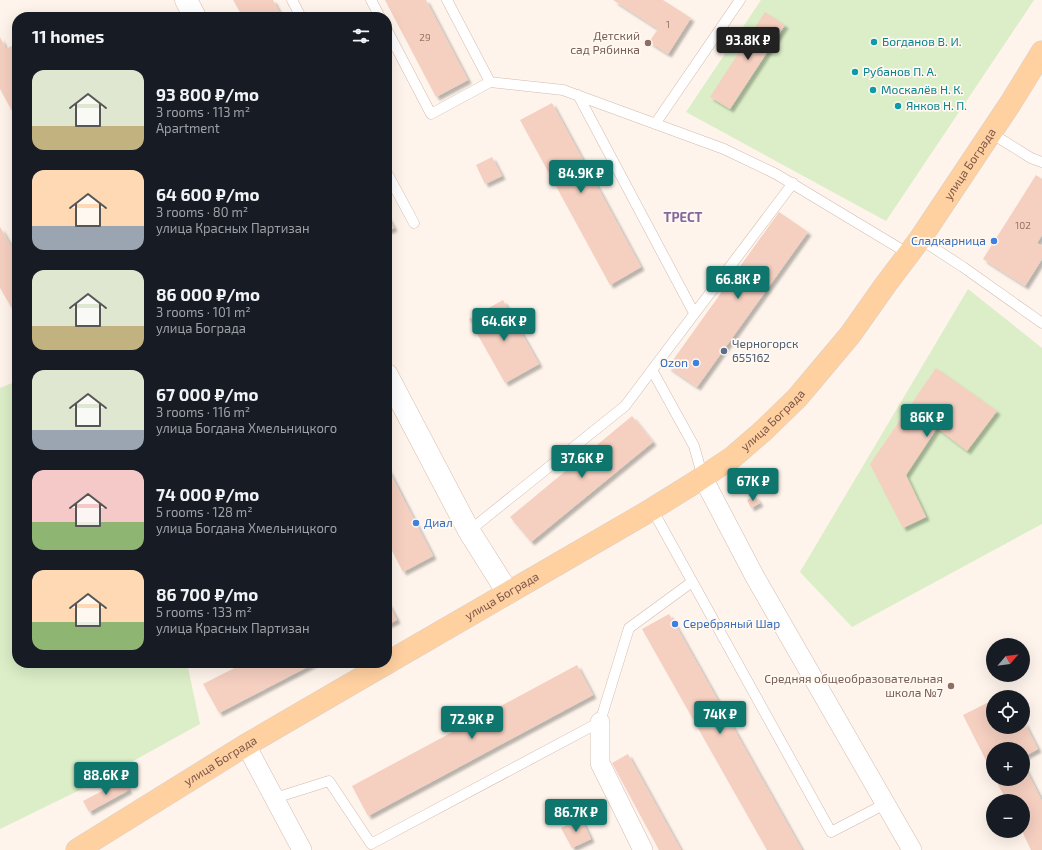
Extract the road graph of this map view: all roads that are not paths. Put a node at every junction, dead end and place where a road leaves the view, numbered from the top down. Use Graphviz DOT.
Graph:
graph roads {
  1 [pos="186,0"];
  2 [pos="292,0"];
  3 [pos="371,0"];
  4 [pos="446,0"];
  5 [pos="740,0"];
  6 [pos="192,12"];
  7 [pos="298,12"];
  8 [pos="377,12"];
  9 [pos="392,40"];
  10 [pos="1042,52"];
  11 [pos="490,82"];
  12 [pos="578,95"];
  13 [pos="655,124"];
  14 [pos="991,133"];
  15 [pos="1042,162"];
  16 [pos="392,182"];
  17 [pos="792,183"];
  18 [pos="414,223"];
  19 [pos="914,246"];
  20 [pos="694,313"];
  21 [pos="1042,323"];
  22 [pos="652,370"];
  23 [pos="392,385"];
  24 [pos="703,478"];
  25 [pos="652,509"];
  26 [pos="469,531"];
  27 [pos="692,582"];
  28 [pos="508,593"];
  29 [pos="392,660"];
  30 [pos="378,668"];
  31 [pos="600,722"];
  32 [pos="246,745"];
  33 [pos="275,798"];
  34 [pos="885,804"];
  35 [pos="77,850"];
  36 [pos="302,850"];
  37 [pos="643,850"];
  38 [pos="912,850"];
  1 -- 6 [label="main road"];
  2 -- 7 [label="lane"];
  3 -- 8 [label="lane"];
  4 -- 11 [label="lane"];
  5 -- 13 [label="lane"];
  9 -- 11 [label="lane"];
  10 -- 14 [label="main road, улица Бограда"];
  11 -- 12 [label="lane"];
  12 -- 13 [label="lane"];
  12 -- 20 [label="lane"];
  13 -- 17 [label="lane"];
  14 -- 15 [label="lane"];
  14 -- 19 [label="main road, улица Бограда"];
  16 -- 18 [label="lane"];
  17 -- 19 [label="lane"];
  17 -- 20 [label="lane"];
  19 -- 21 [label="lane"];
  19 -- 24 [label="main road, улица Бограда"];
  20 -- 22 [label="lane"];
  22 -- 24 [label="lane"];
  22 -- 26 [label="lane"];
  23 -- 26 [label="main road"];
  24 -- 25 [label="main road, улица Бограда"];
  24 -- 34 [label="street"];
  25 -- 27 [label="lane"];
  25 -- 28 [label="main road, улица Бограда"];
  26 -- 28 [label="main road"];
  27 -- 31 [label="lane"];
  27 -- 34 [label="lane"];
  28 -- 29 [label="main road, улица Бограда"];
  30 -- 32 [label="main road, улица Бограда"];
  31 -- 33 [label="lane"];
  31 -- 37 [label="street"];
  32 -- 33 [label="street"];
  32 -- 35 [label="main road, улица Бограда"];
  33 -- 36 [label="street"];
  34 -- 38 [label="street"];
}
